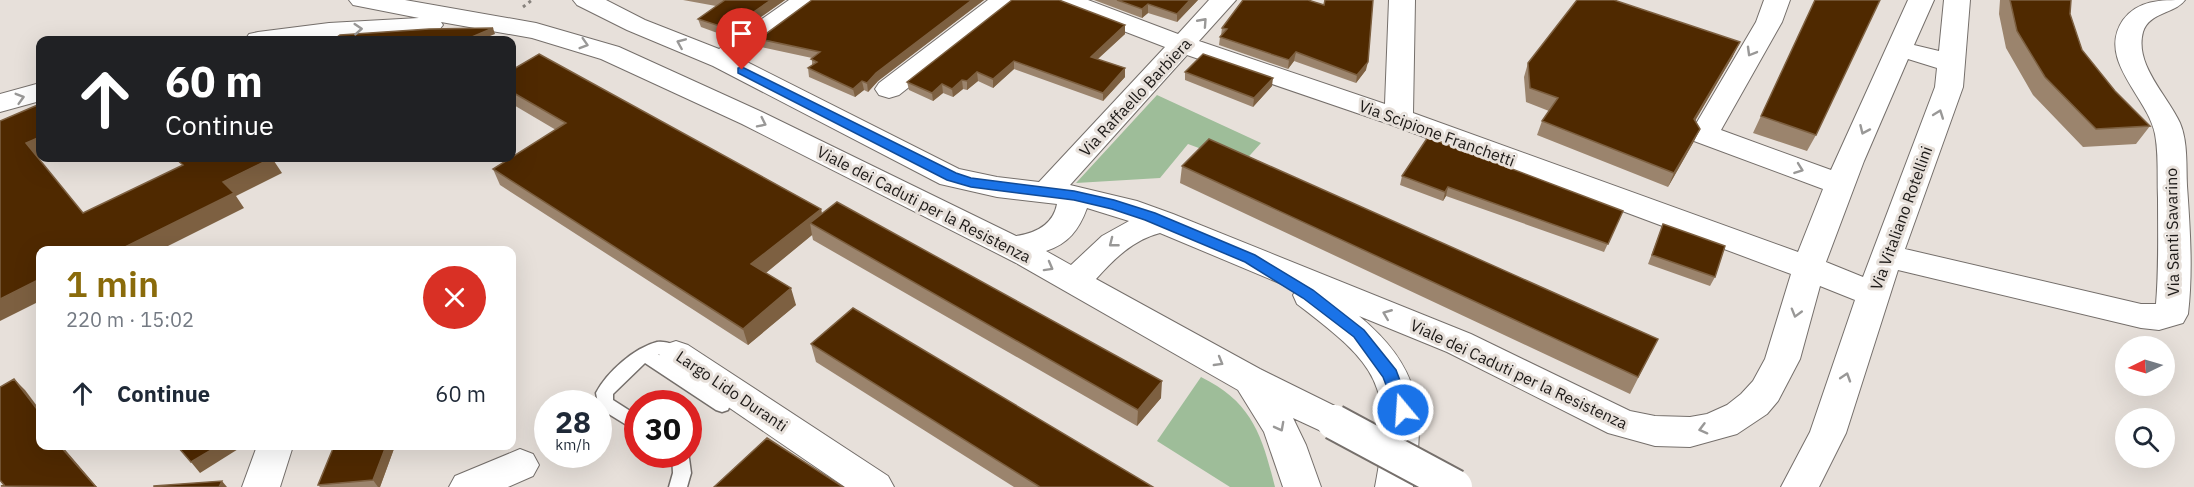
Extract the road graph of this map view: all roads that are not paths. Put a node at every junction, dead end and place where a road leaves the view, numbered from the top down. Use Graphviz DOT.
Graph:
graph roads {
  1 [pos="362,0"];
  2 [pos="586,0"];
  3 [pos="806,0"];
  4 [pos="1004,0"];
  5 [pos="1065,0"];
  6 [pos="1223,0"];
  7 [pos="1402,0"];
  8 [pos="1778,0"];
  9 [pos="1922,0"];
  10 [pos="1957,0"];
  11 [pos="2172,0"];
  12 [pos="487,22"];
  13 [pos="290,36"];
  14 [pos="523,36"];
  15 [pos="1184,45"];
  16 [pos="1900,49"];
  17 [pos="722,60"];
  18 [pos="1951,63"];
  19 [pos="889,89"];
  20 [pos="36,93"];
  21 [pos="0,104"];
  22 [pos="1399,118"];
  23 [pos="1840,184"];
  24 [pos="1060,194"];
  25 [pos="1162,222"];
  26 [pos="1014,248"];
  27 [pos="1888,256"];
  28 [pos="1250,259"];
  29 [pos="1808,268"];
  30 [pos="1075,282"];
  31 [pos="1873,294"];
  32 [pos="661,354"];
  33 [pos="1248,378"];
  34 [pos="722,405"];
  35 [pos="624,416"];
  36 [pos="1828,433"];
  37 [pos="274,450"];
  38 [pos="520,465"];
  39 [pos="682,468"];
  40 [pos="261,487"];
  41 [pos="468,487"];
  42 [pos="678,487"];
  43 [pos="875,487"];
  44 [pos="1302,487"];
  45 [pos="1394,487"];
  46 [pos="1455,487"];
  47 [pos="1800,487"];
  48 [pos="1825,487"];
  1 -- 12 [label="street, Viale dei Caduti per la Resistenza"];
  17 -- 2 [label="street, Viale dei Caduti per la Resistenza, one-way"];
  3 -- 17 [label="street"];
  4 -- 19 [label="street"];
  5 -- 15 [label="street, Via Scipione Franchetti"];
  15 -- 6 [label="street, Via Raffaello Barbiera, one-way"];
  7 -- 22 [label="street"];
  8 -- 23 [label="street, one-way"];
  9 -- 16 [label="street"];
  10 -- 18 [label="street, Via Vitaliano Rotellini"];
  11 -- 27 [label="street, Via Santi Savarino"];
  13 -- 12 [label="street, one-way"];
  12 -- 14 [label="street, Viale dei Caduti per la Resistenza"];
  14 -- 26 [label="street, Viale dei Caduti per la Resistenza, one-way"];
  15 -- 22 [label="street, Via Scipione Franchetti"];
  15 -- 24 [label="street, Via Raffaello Barbiera"];
  16 -- 18 [label="street"];
  16 -- 23 [label="street, one-way"];
  17 -- 24 [label="street, Viale dei Caduti per la Resistenza"];
  27 -- 18 [label="street, Via Vitaliano Rotellini, one-way"];
  21 -- 20 [label="street, one-way"];
  22 -- 29 [label="street, Via Scipione Franchetti"];
  23 -- 29 [label="street"];
  24 -- 25 [label="street, Viale dei Caduti per la Resistenza"];
  24 -- 26 [label="street"];
  25 -- 28 [label="street, Viale dei Caduti per la Resistenza"];
  25 -- 30 [label="street, one-way"];
  26 -- 30 [label="street, Viale dei Caduti per la Resistenza, one-way"];
  27 -- 31 [label="street, Via Vitaliano Rotellini"];
  29 -- 28 [label="street, Viale dei Caduti per la Resistenza, one-way"];
  28 -- 45 [label="street"];
  29 -- 31 [label="street, Via Scipione Franchetti"];
  30 -- 33 [label="street, Viale dei Caduti per la Resistenza, one-way"];
  36 -- 31 [label="street, Via Vitaliano Rotellini, one-way"];
  32 -- 34 [label="lane"];
  32 -- 35 [label="lane"];
  32 -- 43 [label="street, Largo Lido Duranti"];
  33 -- 44 [label="street, one-way"];
  33 -- 46 [label="street, Viale dei Caduti per la Resistenza, bridge"];
  36 -- 47 [label="street"];
  36 -- 48 [label="street"];
  37 -- 40 [label="street"];
  38 -- 41 [label="street"];
  39 -- 42 [label="lane"];
}
